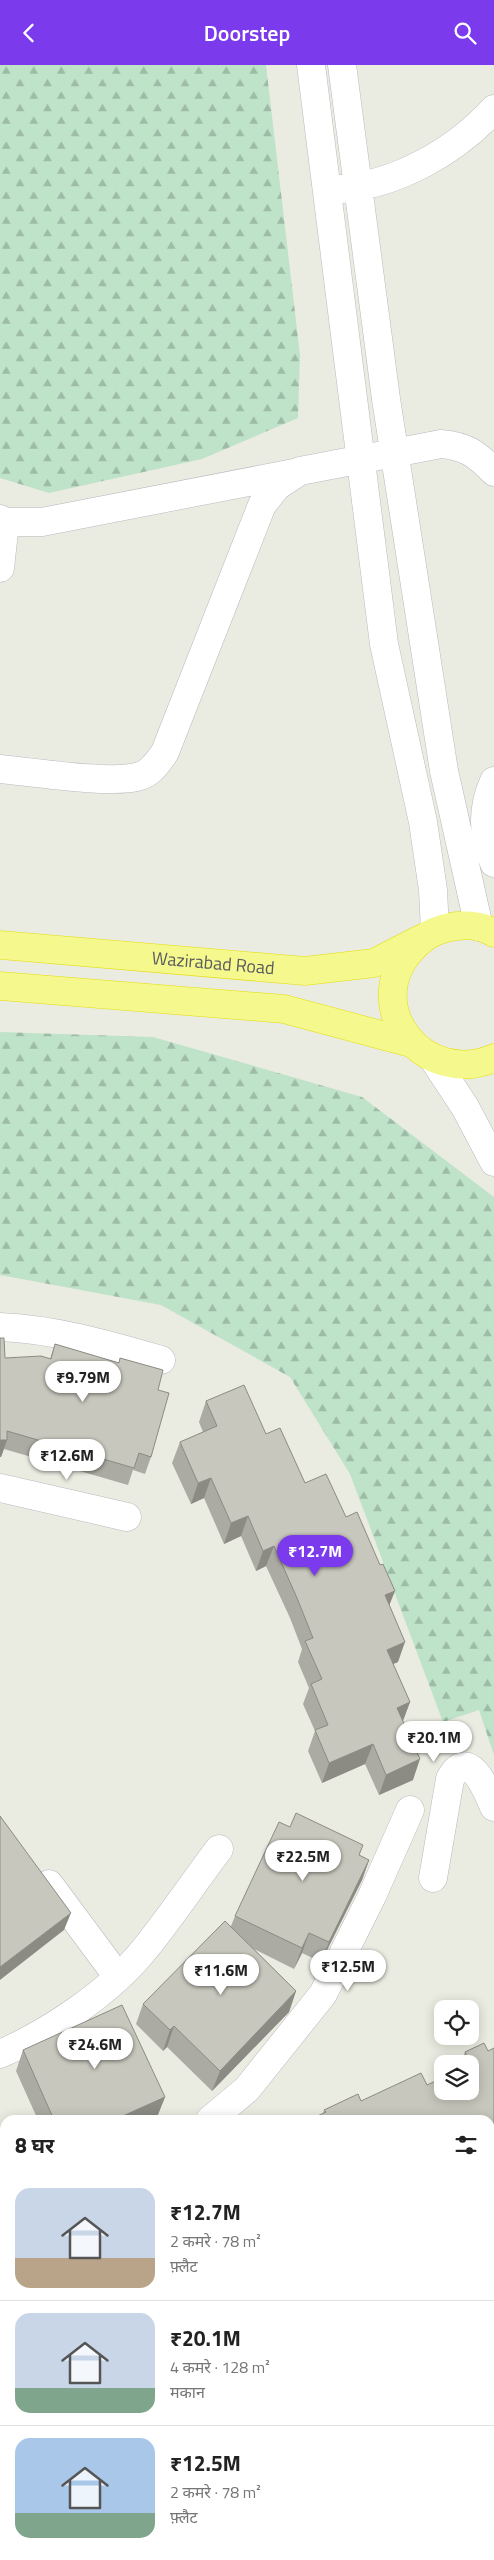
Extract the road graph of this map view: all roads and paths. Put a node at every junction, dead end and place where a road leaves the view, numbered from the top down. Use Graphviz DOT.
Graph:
graph roads {
  1 [pos="310,65"];
  2 [pos="342,65"];
  3 [pos="494,109"];
  4 [pos="358,188"];
  5 [pos="326,191"];
  6 [pos="394,453"];
  7 [pos="360,460"];
  8 [pos="300,471"];
  9 [pos="494,472"];
  10 [pos="2,520"];
  11 [pos="0,568"];
  12 [pos="0,769"];
  13 [pos="494,781"];
  14 [pos="494,863"];
  15 [pos="486,930"];
  16 [pos="428,935"];
  17 [pos="0,945"];
  18 [pos="0,986"];
  19 [pos="410,1043"];
  20 [pos="494,1059"];
  21 [pos="434,1060"];
  22 [pos="494,1162"];
  23 [pos="0,1327"];
  24 [pos="161,1360"];
  25 [pos="0,1488"];
  26 [pos="127,1517"];
  27 [pos="494,1807"];
  28 [pos="410,1810"];
  29 [pos="219,1849"];
  30 [pos="36,1866"];
  31 [pos="434,1878"];
  32 [pos="118,1977"];
  33 [pos="0,2054"];
  34 [pos="216,2115"];
  1 -- 5 [label="street"];
  2 -- 4 [label="street"];
  3 -- 4 [label="street"];
  4 -- 5 [label="street"];
  4 -- 6 [label="street"];
  5 -- 7 [label="street"];
  6 -- 7 [label="street"];
  6 -- 9 [label="street"];
  6 -- 15 [label="street"];
  7 -- 8 [label="street"];
  7 -- 16 [label="street"];
  8 -- 10 [label="street"];
  8 -- 12 [label="street"];
  10 -- 11 [label="street"];
  13 -- 14 [label="street"];
  15 -- 16 [label="highway, Wazirabad Road"];
  16 -- 17 [label="highway, Wazirabad Road"];
  16 -- 19 [label="highway"];
  18 -- 19 [label="highway"];
  19 -- 21 [label="highway"];
  20 -- 21 [label="highway"];
  21 -- 22 [label="street"];
  23 -- 24 [label="street"];
  25 -- 26 [label="street"];
  27 -- 31 [label="street"];
  28 -- 34 [label="street"];
  29 -- 32 [label="street"];
  30 -- 32 [label="street"];
  32 -- 33 [label="street"];
}
